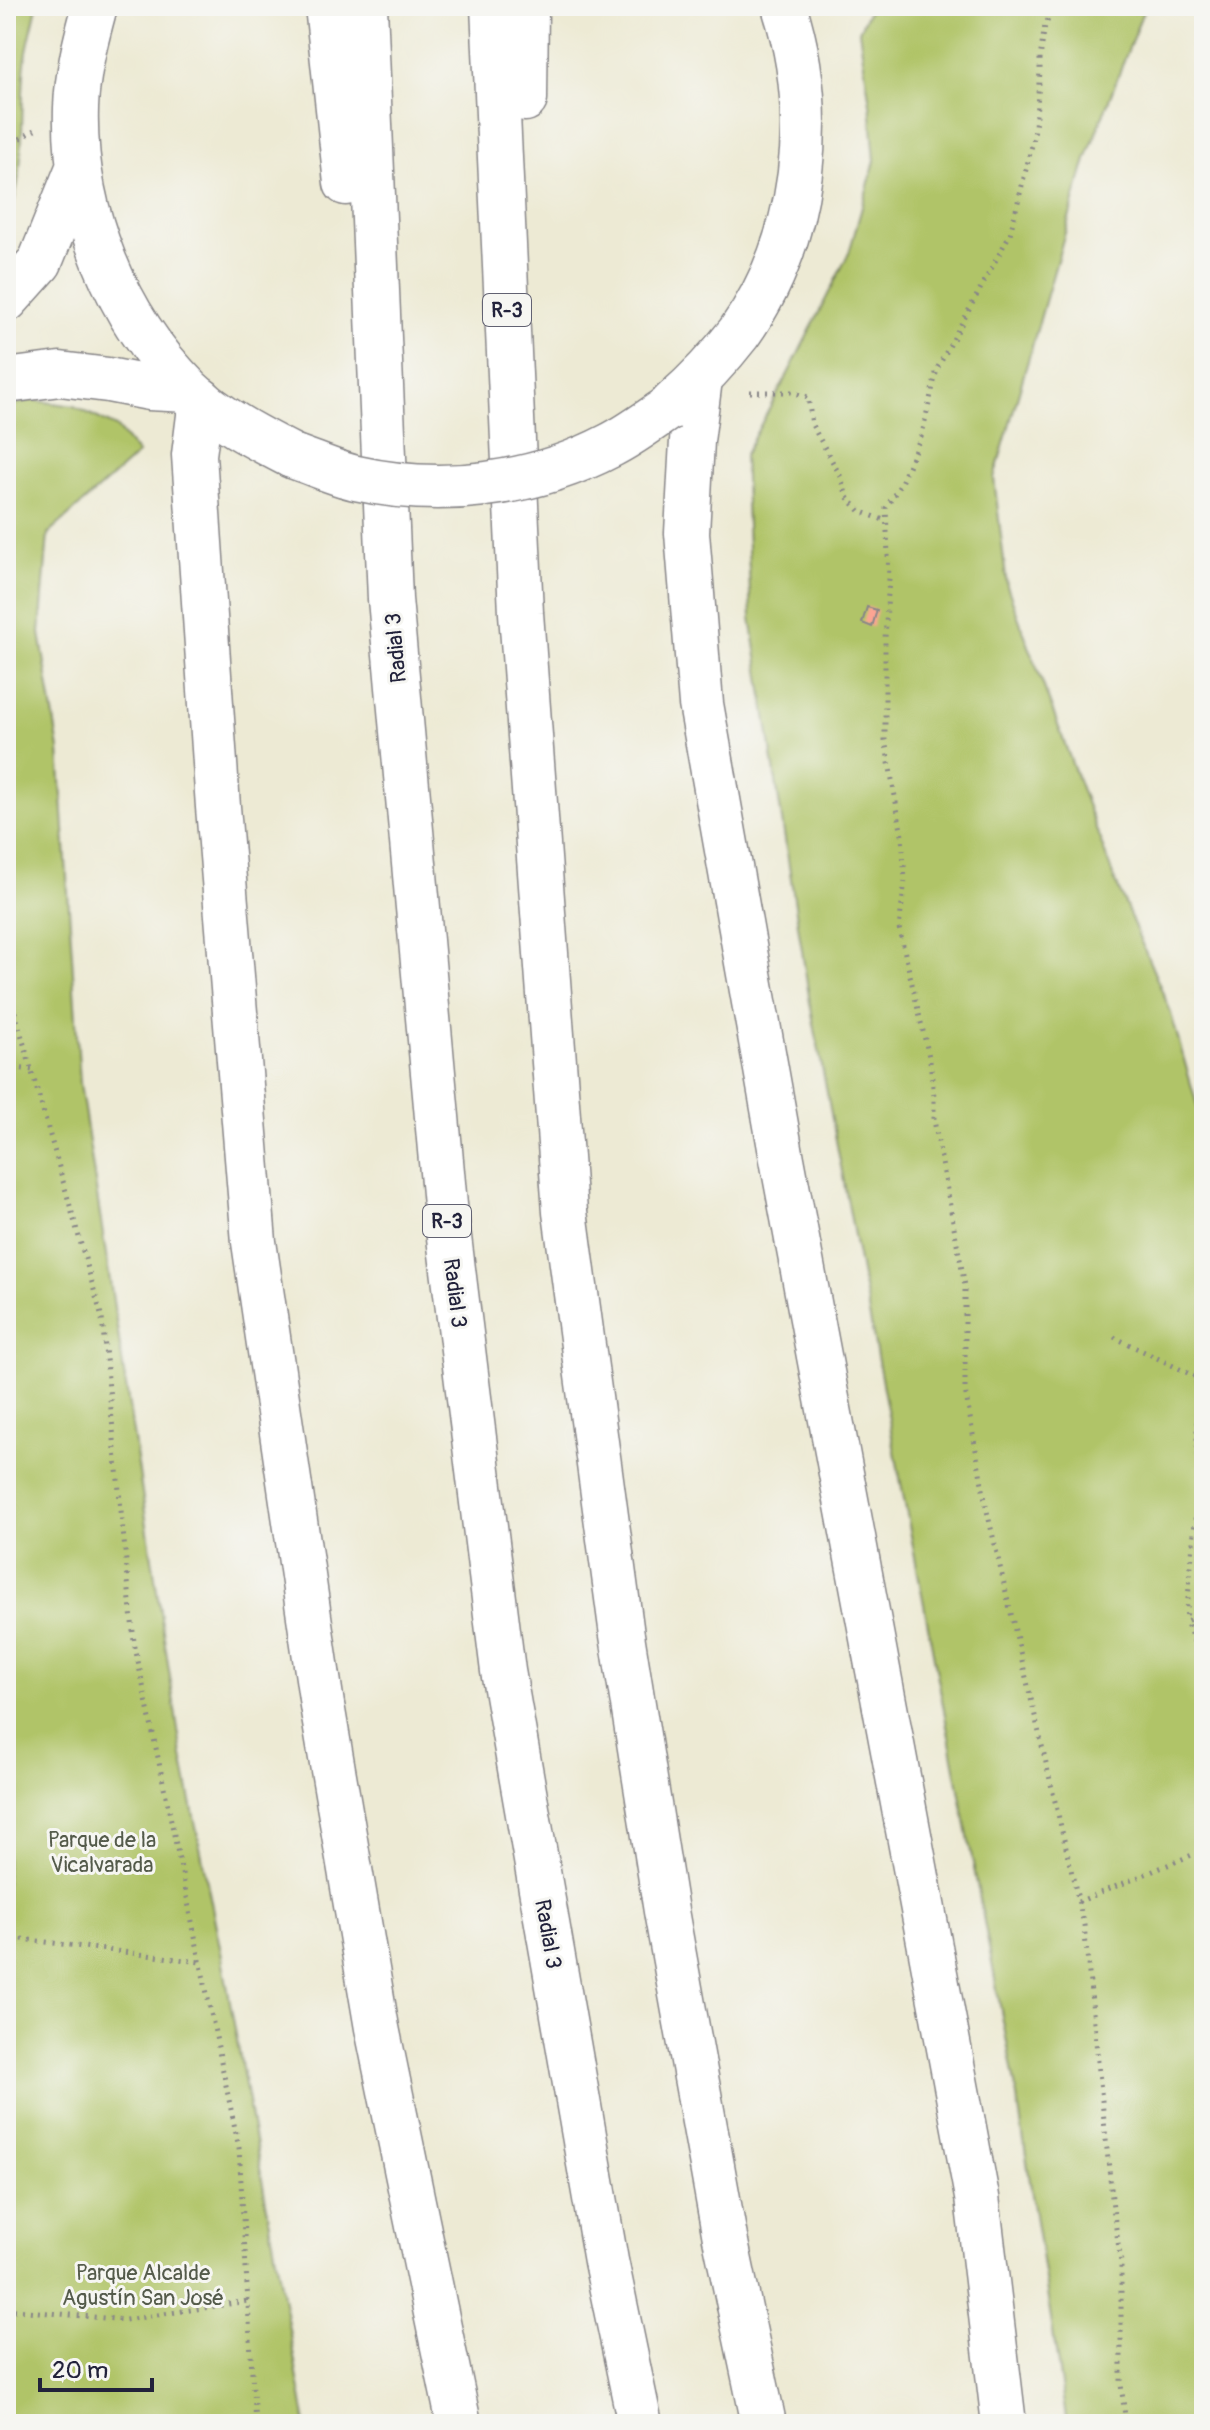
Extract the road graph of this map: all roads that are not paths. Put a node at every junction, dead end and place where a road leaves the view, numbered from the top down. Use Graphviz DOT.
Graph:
graph roads {
  1 [pos="95,6"];
  2 [pos="327,6"];
  3 [pos="365,6"];
  4 [pos="493,6"];
  5 [pos="526,6"];
  6 [pos="795,16"];
  7 [pos="78,168"];
  8 [pos="6,300"];
  9 [pos="700,379"];
  10 [pos="6,381"];
  11 [pos="195,395"];
  12 [pos="390,599"];
  13 [pos="521,613"];
  14 [pos="459,2424"];
  15 [pos="640,2424"];
  16 [pos="764,2424"];
  17 [pos="1004,2424"];
  1 -- 7 [label="main road"];
  2 -- 12 [label="main road, R-3"];
  3 -- 12 [label="main road, Radial 3 / R-3"];
  4 -- 13 [label="main road, R-3"];
  5 -- 13 [label="main road"];
  6 -- 9 [label="main road"];
  7 -- 8 [label="main road"];
  7 -- 11 [label="main road"];
  9 -- 11 [label="main road, bridge"];
  9 -- 17 [label="main road"];
  10 -- 11 [label="main road"];
  11 -- 14 [label="main road"];
  12 -- 15 [label="main road, Radial 3 / R-3"];
  13 -- 16 [label="main road, R-3"];
}
